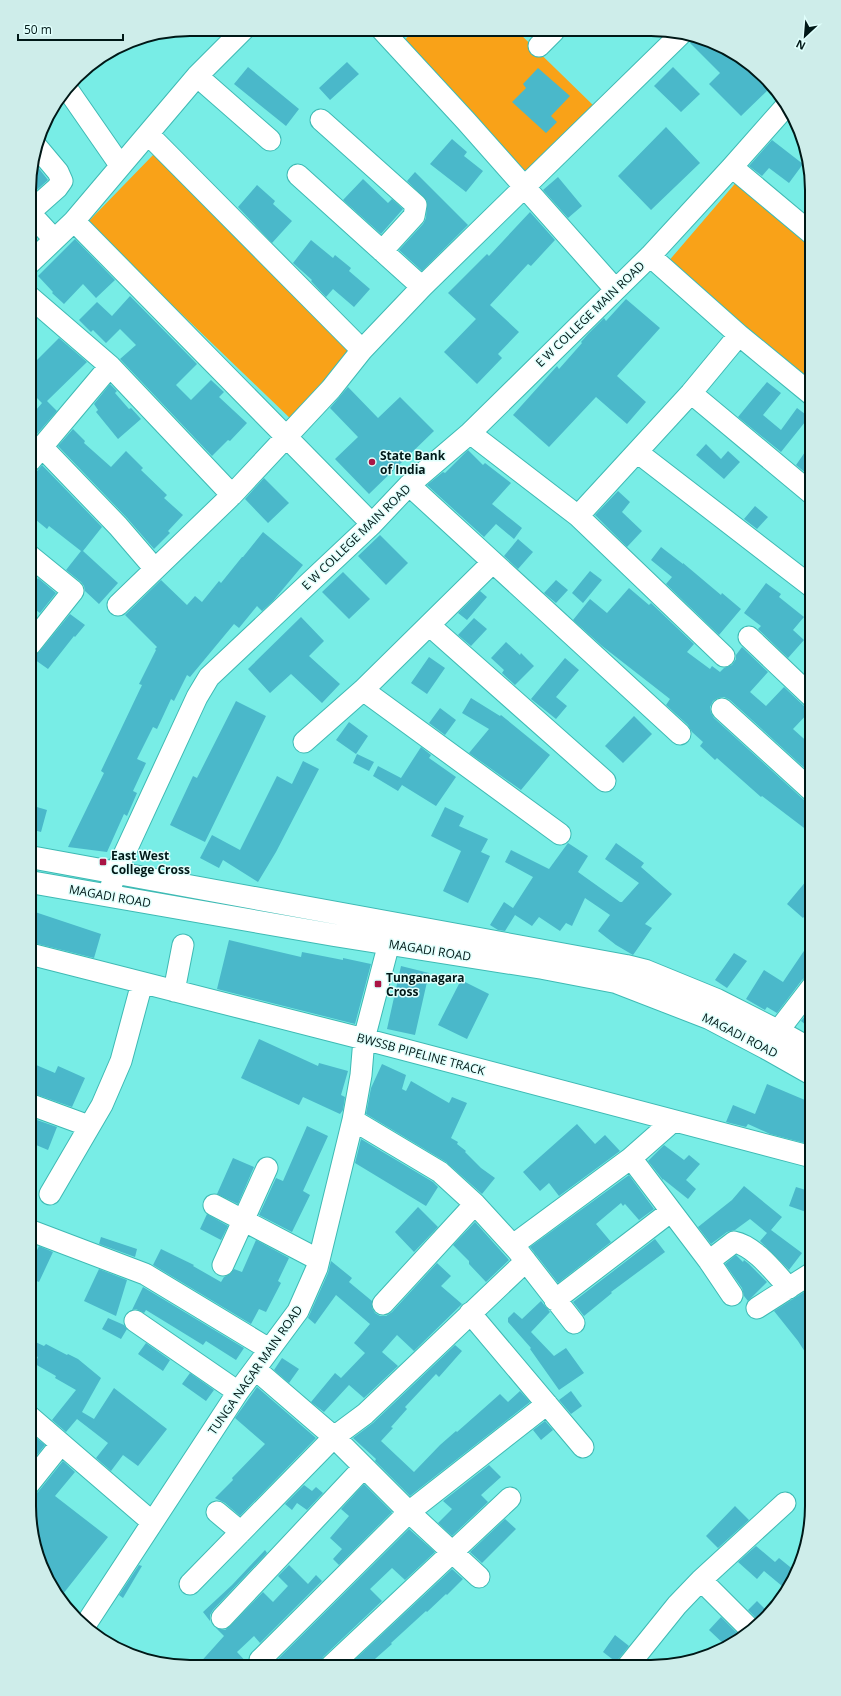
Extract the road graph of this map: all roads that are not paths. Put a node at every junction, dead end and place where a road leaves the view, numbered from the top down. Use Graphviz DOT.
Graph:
graph roads {
  1 [pos="237,36"];
  2 [pos="387,36"];
  3 [pos="549,36"];
  4 [pos="677,38"];
  5 [pos="539,46"];
  6 [pos="197,76"];
  7 [pos="70,93"];
  8 [pos="782,110"];
  9 [pos="321,120"];
  10 [pos="148,134"];
  11 [pos="270,140"];
  12 [pos="41,151"];
  13 [pos="120,165"];
  14 [pos="732,168"];
  15 [pos="298,175"];
  16 [pos="524,187"];
  17 [pos="36,207"];
  18 [pos="36,219"];
  19 [pos="74,221"];
  20 [pos="805,228"];
  21 [pos="54,239"];
  22 [pos="382,251"];
  23 [pos="36,253"];
  24 [pos="650,256"];
  25 [pos="422,287"];
  26 [pos="615,289"];
  27 [pos="36,302"];
  28 [pos="739,335"];
  29 [pos="362,350"];
  30 [pos="110,366"];
  31 [pos="805,389"];
  32 [pos="691,393"];
  33 [pos="470,433"];
  34 [pos="287,437"];
  35 [pos="637,452"];
  36 [pos="36,454"];
  37 [pos="410,485"];
  38 [pos="805,488"];
  39 [pos="232,495"];
  40 [pos="578,516"];
  41 [pos="372,524"];
  42 [pos="36,561"];
  43 [pos="493,562"];
  44 [pos="155,568"];
  45 [pos="805,583"];
  46 [pos="118,605"];
  47 [pos="429,625"];
  48 [pos="36,637"];
  49 [pos="749,637"];
  50 [pos="724,656"];
  51 [pos="363,690"];
  52 [pos="805,690"];
  53 [pos="722,709"];
  54 [pos="680,734"];
  55 [pos="304,742"];
  56 [pos="605,781"];
  57 [pos="805,785"];
  58 [pos="560,834"];
  59 [pos="36,858"];
  60 [pos="116,872"];
  61 [pos="36,883"];
  62 [pos="108,895"];
  63 [pos="392,934"];
  64 [pos="183,945"];
  65 [pos="36,956"];
  66 [pos="142,983"];
  67 [pos="174,991"];
  68 [pos="805,996"];
  69 [pos="778,1031"];
  70 [pos="364,1039"];
  71 [pos="805,1046"];
  72 [pos="805,1070"];
  73 [pos="36,1107"];
  74 [pos="353,1120"];
  75 [pos="673,1121"];
  76 [pos="89,1126"];
  77 [pos="805,1155"];
  78 [pos="631,1158"];
  79 [pos="266,1168"];
  80 [pos="50,1194"];
  81 [pos="475,1204"];
  82 [pos="214,1205"];
  83 [pos="670,1212"];
  84 [pos="243,1220"];
  85 [pos="36,1233"];
  86 [pos="513,1245"];
  87 [pos="319,1260"];
  88 [pos="526,1261"];
  89 [pos="709,1261"];
  90 [pos="223,1265"];
  91 [pos="805,1278"];
  92 [pos="789,1288"];
  93 [pos="732,1295"];
  94 [pos="555,1300"];
  95 [pos="383,1304"];
  96 [pos="757,1308"];
  97 [pos="470,1313"];
  98 [pos="135,1321"];
  99 [pos="574,1323"];
  100 [pos="269,1349"];
  101 [pos="255,1369"];
  102 [pos="238,1392"];
  103 [pos="547,1404"];
  104 [pos="36,1422"];
  105 [pos="334,1437"];
  106 [pos="61,1444"];
  107 [pos="583,1447"];
  108 [pos="364,1467"];
  109 [pos="36,1475"];
  110 [pos="510,1498"];
  111 [pos="785,1503"];
  112 [pos="217,1512"];
  113 [pos="409,1512"];
  114 [pos="152,1522"];
  115 [pos="241,1532"];
  116 [pos="454,1552"];
  117 [pos="479,1577"];
  118 [pos="701,1580"];
  119 [pos="190,1584"];
  120 [pos="222,1618"];
  121 [pos="88,1622"];
  122 [pos="747,1626"];
  123 [pos="260,1660"];
  124 [pos="337,1660"];
  125 [pos="633,1660"];
  1 -- 6 [label="street"];
  2 -- 16 [label="street"];
  3 -- 5 [label="street"];
  4 -- 16 [label="street"];
  6 -- 10 [label="street"];
  6 -- 11 [label="street"];
  7 -- 13 [label="street"];
  8 -- 14 [label="street, E W COLLEGE MAIN ROAD"];
  9 -- 22 [label="street"];
  10 -- 13 [label="street"];
  10 -- 29 [label="street"];
  12 -- 17 [label="street"];
  13 -- 19 [label="street"];
  14 -- 20 [label="street"];
  14 -- 24 [label="street, E W COLLEGE MAIN ROAD"];
  15 -- 22 [label="street"];
  16 -- 25 [label="street"];
  16 -- 26 [label="street"];
  18 -- 21 [label="street"];
  19 -- 21 [label="street"];
  19 -- 34 [label="street"];
  21 -- 23 [label="street"];
  22 -- 25 [label="street"];
  24 -- 26 [label="street, E W COLLEGE MAIN ROAD"];
  24 -- 28 [label="street"];
  25 -- 29 [label="street"];
  26 -- 33 [label="street, E W COLLEGE MAIN ROAD"];
  27 -- 30 [label="street"];
  28 -- 31 [label="street"];
  28 -- 32 [label="street"];
  29 -- 34 [label="street"];
  30 -- 36 [label="street"];
  30 -- 39 [label="street"];
  32 -- 35 [label="street"];
  32 -- 38 [label="street"];
  33 -- 37 [label="street, E W COLLEGE MAIN ROAD"];
  33 -- 40 [label="street"];
  34 -- 39 [label="street"];
  34 -- 41 [label="street"];
  35 -- 40 [label="street"];
  35 -- 45 [label="street"];
  36 -- 44 [label="street"];
  37 -- 41 [label="street, E W COLLEGE MAIN ROAD"];
  37 -- 43 [label="street"];
  39 -- 44 [label="street"];
  40 -- 50 [label="street"];
  41 -- 60 [label="street, E W COLLEGE MAIN ROAD"];
  42 -- 48 [label="street"];
  43 -- 47 [label="street"];
  43 -- 54 [label="street"];
  44 -- 46 [label="street"];
  47 -- 51 [label="street"];
  47 -- 56 [label="street"];
  49 -- 52 [label="street"];
  51 -- 55 [label="street"];
  51 -- 58 [label="street"];
  53 -- 57 [label="street"];
  59 -- 60 [label="main road, MAGADI ROAD"];
  60 -- 62 [label="street, E W COLLEGE MAIN ROAD"];
  60 -- 63 [label="main road, MAGADI ROAD"];
  61 -- 62 [label="main road, MAGADI ROAD"];
  62 -- 63 [label="main road, MAGADI ROAD"];
  63 -- 69 [label="main road, MAGADI ROAD"];
  63 -- 70 [label="street, TUNGA NAGAR MAIN ROAD"];
  63 -- 72 [label="main road, MAGADI ROAD"];
  64 -- 67 [label="street"];
  65 -- 66 [label="street, BWSSB PIPELINE TRACK"];
  66 -- 67 [label="street, BWSSB PIPELINE TRACK"];
  66 -- 76 [label="street"];
  67 -- 70 [label="street, BWSSB PIPELINE TRACK"];
  68 -- 69 [label="street"];
  69 -- 71 [label="main road, MAGADI ROAD"];
  70 -- 74 [label="street, TUNGA NAGAR MAIN ROAD"];
  70 -- 75 [label="street, BWSSB PIPELINE TRACK"];
  73 -- 76 [label="street"];
  74 -- 81 [label="street"];
  74 -- 87 [label="street, TUNGA NAGAR MAIN ROAD"];
  75 -- 77 [label="street, BWSSB PIPELINE TRACK"];
  75 -- 78 [label="street"];
  76 -- 80 [label="street"];
  78 -- 83 [label="street"];
  78 -- 86 [label="street"];
  79 -- 84 [label="street"];
  81 -- 86 [label="street"];
  81 -- 95 [label="street"];
  82 -- 84 [label="street"];
  83 -- 89 [label="street"];
  83 -- 94 [label="street"];
  84 -- 87 [label="street"];
  84 -- 90 [label="street"];
  85 -- 100 [label="street"];
  86 -- 88 [label="street"];
  87 -- 100 [label="street, TUNGA NAGAR MAIN ROAD"];
  88 -- 94 [label="street"];
  88 -- 97 [label="street"];
  89 -- 92 [label="street"];
  89 -- 93 [label="street"];
  91 -- 92 [label="street"];
  92 -- 96 [label="street"];
  94 -- 99 [label="street"];
  97 -- 103 [label="street"];
  97 -- 105 [label="street"];
  98 -- 102 [label="street"];
  100 -- 101 [label="street, TUNGA NAGAR MAIN ROAD"];
  101 -- 102 [label="street, TUNGA NAGAR MAIN ROAD"];
  101 -- 105 [label="street"];
  102 -- 114 [label="street, TUNGA NAGAR MAIN ROAD"];
  103 -- 107 [label="street"];
  103 -- 113 [label="street"];
  104 -- 106 [label="street"];
  105 -- 108 [label="street"];
  105 -- 115 [label="street"];
  106 -- 109 [label="street"];
  106 -- 114 [label="street"];
  108 -- 113 [label="street"];
  108 -- 120 [label="street"];
  110 -- 116 [label="street"];
  111 -- 118 [label="street"];
  112 -- 115 [label="street"];
  113 -- 116 [label="street"];
  113 -- 123 [label="street"];
  114 -- 121 [label="street, TUNGA NAGAR MAIN ROAD"];
  115 -- 119 [label="street"];
  116 -- 117 [label="street"];
  116 -- 124 [label="street"];
  118 -- 122 [label="street"];
  118 -- 125 [label="street"];
}
